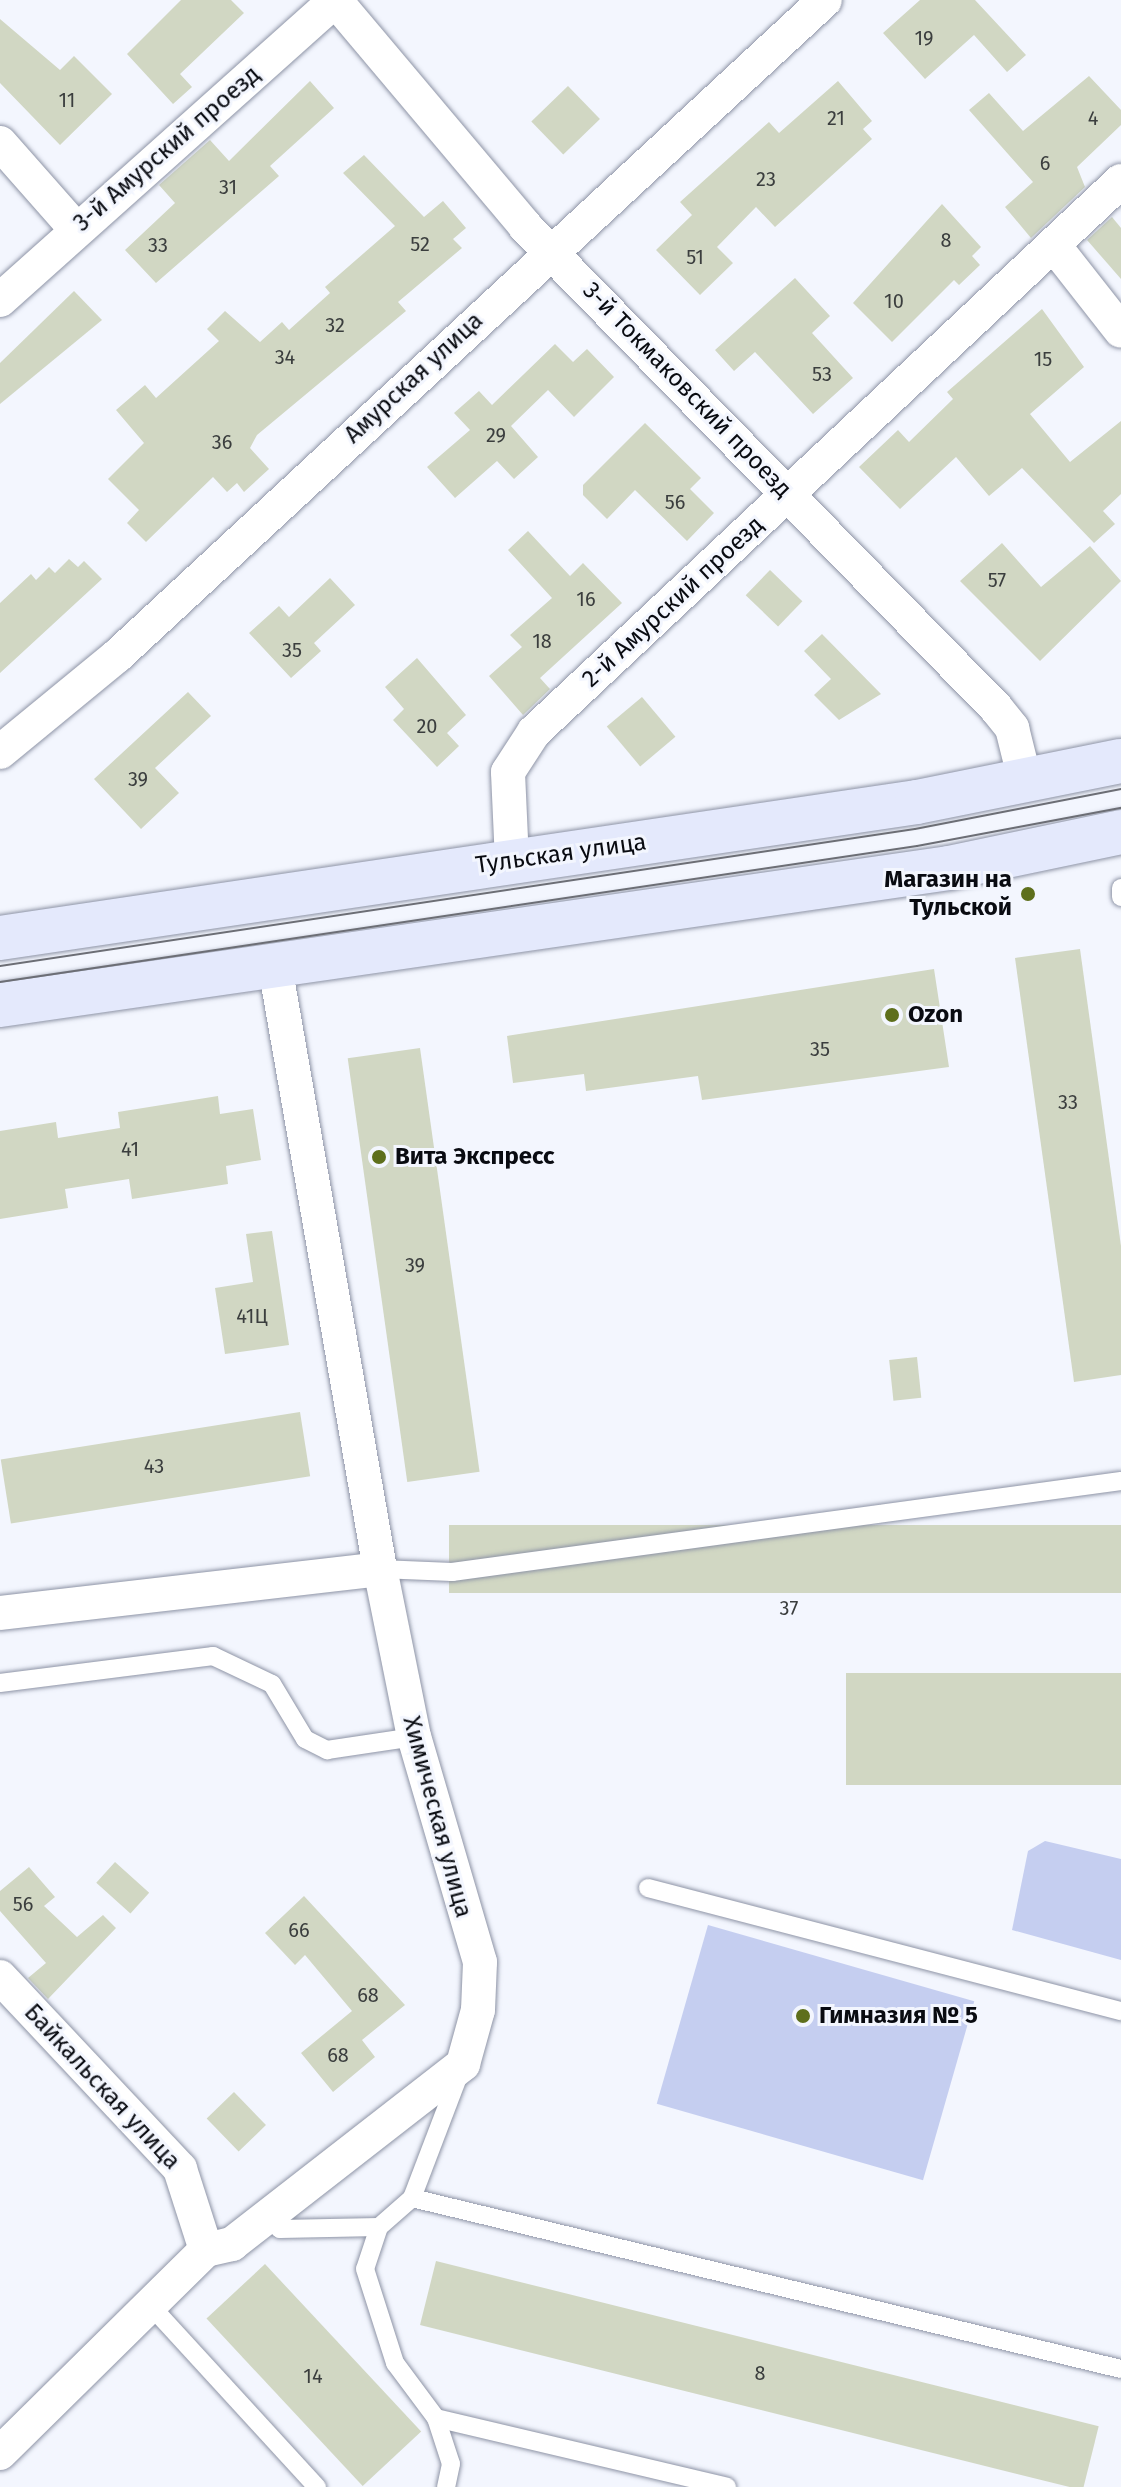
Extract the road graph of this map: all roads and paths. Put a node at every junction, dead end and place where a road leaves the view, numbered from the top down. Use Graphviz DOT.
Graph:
graph roads {
  1 [pos="335,0"];
  2 [pos="825,0"];
  3 [pos="0,143"];
  4 [pos="1121,181"];
  5 [pos="75,228"];
  6 [pos="1056,248"];
  7 [pos="550,252"];
  8 [pos="0,300"];
  9 [pos="1121,331"];
  10 [pos="788,496"];
  11 [pos="0,752"];
  12 [pos="1121,761"];
  13 [pos="1026,784"];
  14 [pos="1121,832"];
  15 [pos="512,861"];
  16 [pos="1121,888"];
  17 [pos="1121,897"];
  18 [pos="0,938"];
  19 [pos="275,966"];
  20 [pos="0,1005"];
  21 [pos="1121,1481"];
  22 [pos="380,1569"];
  23 [pos="0,1613"];
  24 [pos="0,1683"];
  25 [pos="414,1737"];
  26 [pos="648,1888"];
  27 [pos="0,1977"];
  28 [pos="1121,2011"];
  29 [pos="463,2064"];
  30 [pos="412,2198"];
  31 [pos="266,2216"];
  32 [pos="379,2227"];
  33 [pos="206,2250"];
  34 [pos="151,2306"];
  35 [pos="1121,2369"];
  36 [pos="436,2418"];
  37 [pos="0,2453"];
  38 [pos="311,2485"];
  39 [pos="446,2487"];
  40 [pos="727,2487"];
  1 -- 5 [label="street, 3-й Амурский проезд"];
  1 -- 7 [label="street, 3-й Токмаковский проезд"];
  2 -- 7 [label="street, Амурская улица"];
  3 -- 5 [label="street"];
  4 -- 6 [label="street, 2-й Амурский проезд"];
  5 -- 8 [label="street, 3-й Амурский проезд"];
  6 -- 9 [label="street"];
  6 -- 10 [label="street, 2-й Амурский проезд"];
  7 -- 10 [label="street, 3-й Токмаковский проезд"];
  7 -- 11 [label="street, Амурская улица"];
  10 -- 13 [label="street, 3-й Токмаковский проезд"];
  10 -- 15 [label="street, 2-й Амурский проезд"];
  12 -- 13 [label="street, Тульская улица"];
  13 -- 15 [label="street, Тульская улица"];
  14 -- 19 [label="street"];
  15 -- 18 [label="street, Тульская улица"];
  16 -- 17 [label="lane"];
  19 -- 20 [label="street"];
  19 -- 22 [label="street, Химическая улица"];
  21 -- 22 [label="lane"];
  22 -- 23 [label="street"];
  22 -- 25 [label="street, Химическая улица"];
  24 -- 25 [label="lane"];
  25 -- 29 [label="street, Химическая улица"];
  26 -- 28 [label="lane"];
  27 -- 33 [label="street, Байкальская улица"];
  29 -- 30 [label="lane"];
  29 -- 31 [label="street"];
  30 -- 32 [label="lane"];
  30 -- 35 [label="lane"];
  31 -- 32 [label="lane"];
  31 -- 33 [label="street"];
  32 -- 36 [label="lane"];
  33 -- 34 [label="street"];
  34 -- 37 [label="street"];
  34 -- 38 [label="lane"];
  36 -- 39 [label="lane"];
  36 -- 40 [label="lane"];
}
